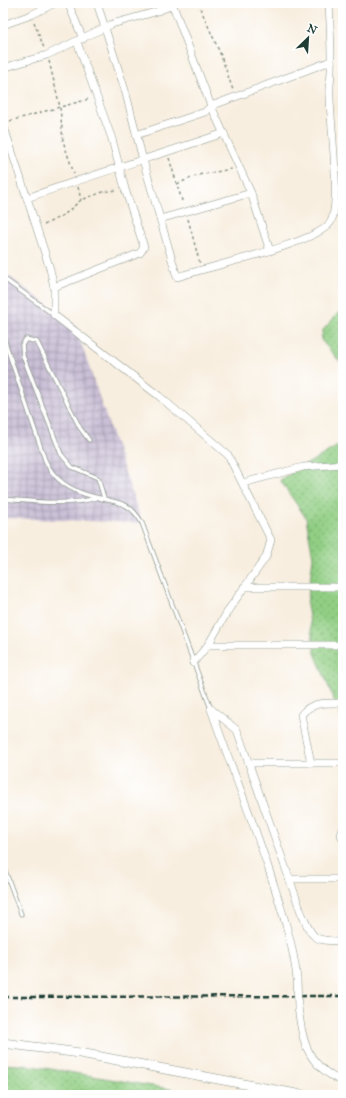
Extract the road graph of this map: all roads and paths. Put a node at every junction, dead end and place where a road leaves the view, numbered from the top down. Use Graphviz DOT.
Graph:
graph roads {
  1 [pos="55,3"];
  2 [pos="68,3"];
  3 [pos="97,3"];
  4 [pos="198,3"];
  5 [pos="329,3"];
  6 [pos="172,4"];
  7 [pos="31,15"];
  8 [pos="3,24"];
  9 [pos="106,27"];
  10 [pos="80,40"];
  11 [pos="47,55"];
  12 [pos="331,61"];
  13 [pos="3,68"];
  14 [pos="98,96"];
  15 [pos="235,98"];
  16 [pos="211,106"];
  17 [pos="60,107"];
  18 [pos="3,124"];
  19 [pos="224,133"];
  20 [pos="136,135"];
  21 [pos="142,160"];
  22 [pos="120,168"];
  23 [pos="240,168"];
  24 [pos="76,180"];
  25 [pos="177,184"];
  26 [pos="125,189"];
  27 [pos="251,193"];
  28 [pos="27,198"];
  29 [pos="81,200"];
  30 [pos="160,219"];
  31 [pos="36,229"];
  32 [pos="270,251"];
  33 [pos="3,278"];
  34 [pos="54,287"];
  35 [pos="54,315"];
  36 [pos="3,336"];
  37 [pos="89,440"];
  38 [pos="343,464"];
  39 [pos="243,484"];
  40 [pos="96,498"];
  41 [pos="104,498"];
  42 [pos="3,499"];
  43 [pos="244,587"];
  44 [pos="343,587"];
  45 [pos="208,645"];
  46 [pos="343,645"];
  47 [pos="193,663"];
  48 [pos="343,703"];
  49 [pos="211,709"];
  50 [pos="249,763"];
  51 [pos="311,763"];
  52 [pos="343,763"];
  53 [pos="343,829"];
  54 [pos="343,839"];
  55 [pos="3,864"];
  56 [pos="289,879"];
  57 [pos="343,879"];
  58 [pos="21,914"];
  59 [pos="343,941"];
  60 [pos="3,1043"];
  61 [pos="343,1082"];
  62 [pos="302,1095"];
  1 -- 7 [label="street"];
  2 -- 10 [label="street"];
  3 -- 9 [label="street"];
  4 -- 15 [label="path"];
  5 -- 12 [label="street"];
  6 -- 9 [label="street"];
  6 -- 16 [label="street"];
  7 -- 8 [label="street"];
  7 -- 11 [label="path"];
  9 -- 10 [label="street"];
  9 -- 20 [label="street"];
  10 -- 11 [label="street"];
  10 -- 14 [label="street"];
  11 -- 13 [label="street"];
  11 -- 17 [label="path"];
  12 -- 15 [label="street"];
  12 -- 32 [label="street"];
  14 -- 17 [label="path"];
  14 -- 22 [label="street"];
  15 -- 16 [label="street"];
  16 -- 19 [label="street"];
  16 -- 20 [label="street"];
  17 -- 18 [label="path"];
  17 -- 24 [label="path"];
  18 -- 28 [label="street"];
  19 -- 21 [label="street"];
  19 -- 23 [label="street"];
  20 -- 21 [label="street"];
  21 -- 22 [label="street"];
  21 -- 30 [label="street"];
  22 -- 24 [label="street"];
  22 -- 26 [label="street"];
  23 -- 25 [label="path"];
  23 -- 27 [label="street"];
  24 -- 28 [label="street"];
  24 -- 29 [label="path"];
  26 -- 29 [label="path"];
  26 -- 34 [label="street"];
  27 -- 30 [label="street"];
  27 -- 32 [label="street"];
  28 -- 31 [label="street"];
  29 -- 31 [label="path"];
  30 -- 32 [label="street"];
  31 -- 34 [label="street"];
  33 -- 35 [label="lane"];
  34 -- 35 [label="street"];
  35 -- 39 [label="street"];
  36 -- 40 [label="lane"];
  37 -- 41 [label="lane"];
  38 -- 39 [label="street"];
  39 -- 43 [label="street"];
  40 -- 41 [label="lane"];
  40 -- 42 [label="lane"];
  41 -- 47 [label="lane"];
  43 -- 44 [label="street"];
  43 -- 45 [label="street"];
  45 -- 46 [label="street"];
  45 -- 47 [label="street"];
  47 -- 49 [label="lane"];
  48 -- 51 [label="street"];
  49 -- 50 [label="street"];
  49 -- 61 [label="street, bridge"];
  50 -- 51 [label="street"];
  50 -- 56 [label="street"];
  51 -- 52 [label="street"];
  53 -- 54 [label="street"];
  55 -- 58 [label="lane"];
  56 -- 57 [label="street"];
  56 -- 59 [label="street"];
  60 -- 62 [label="street"];
}
